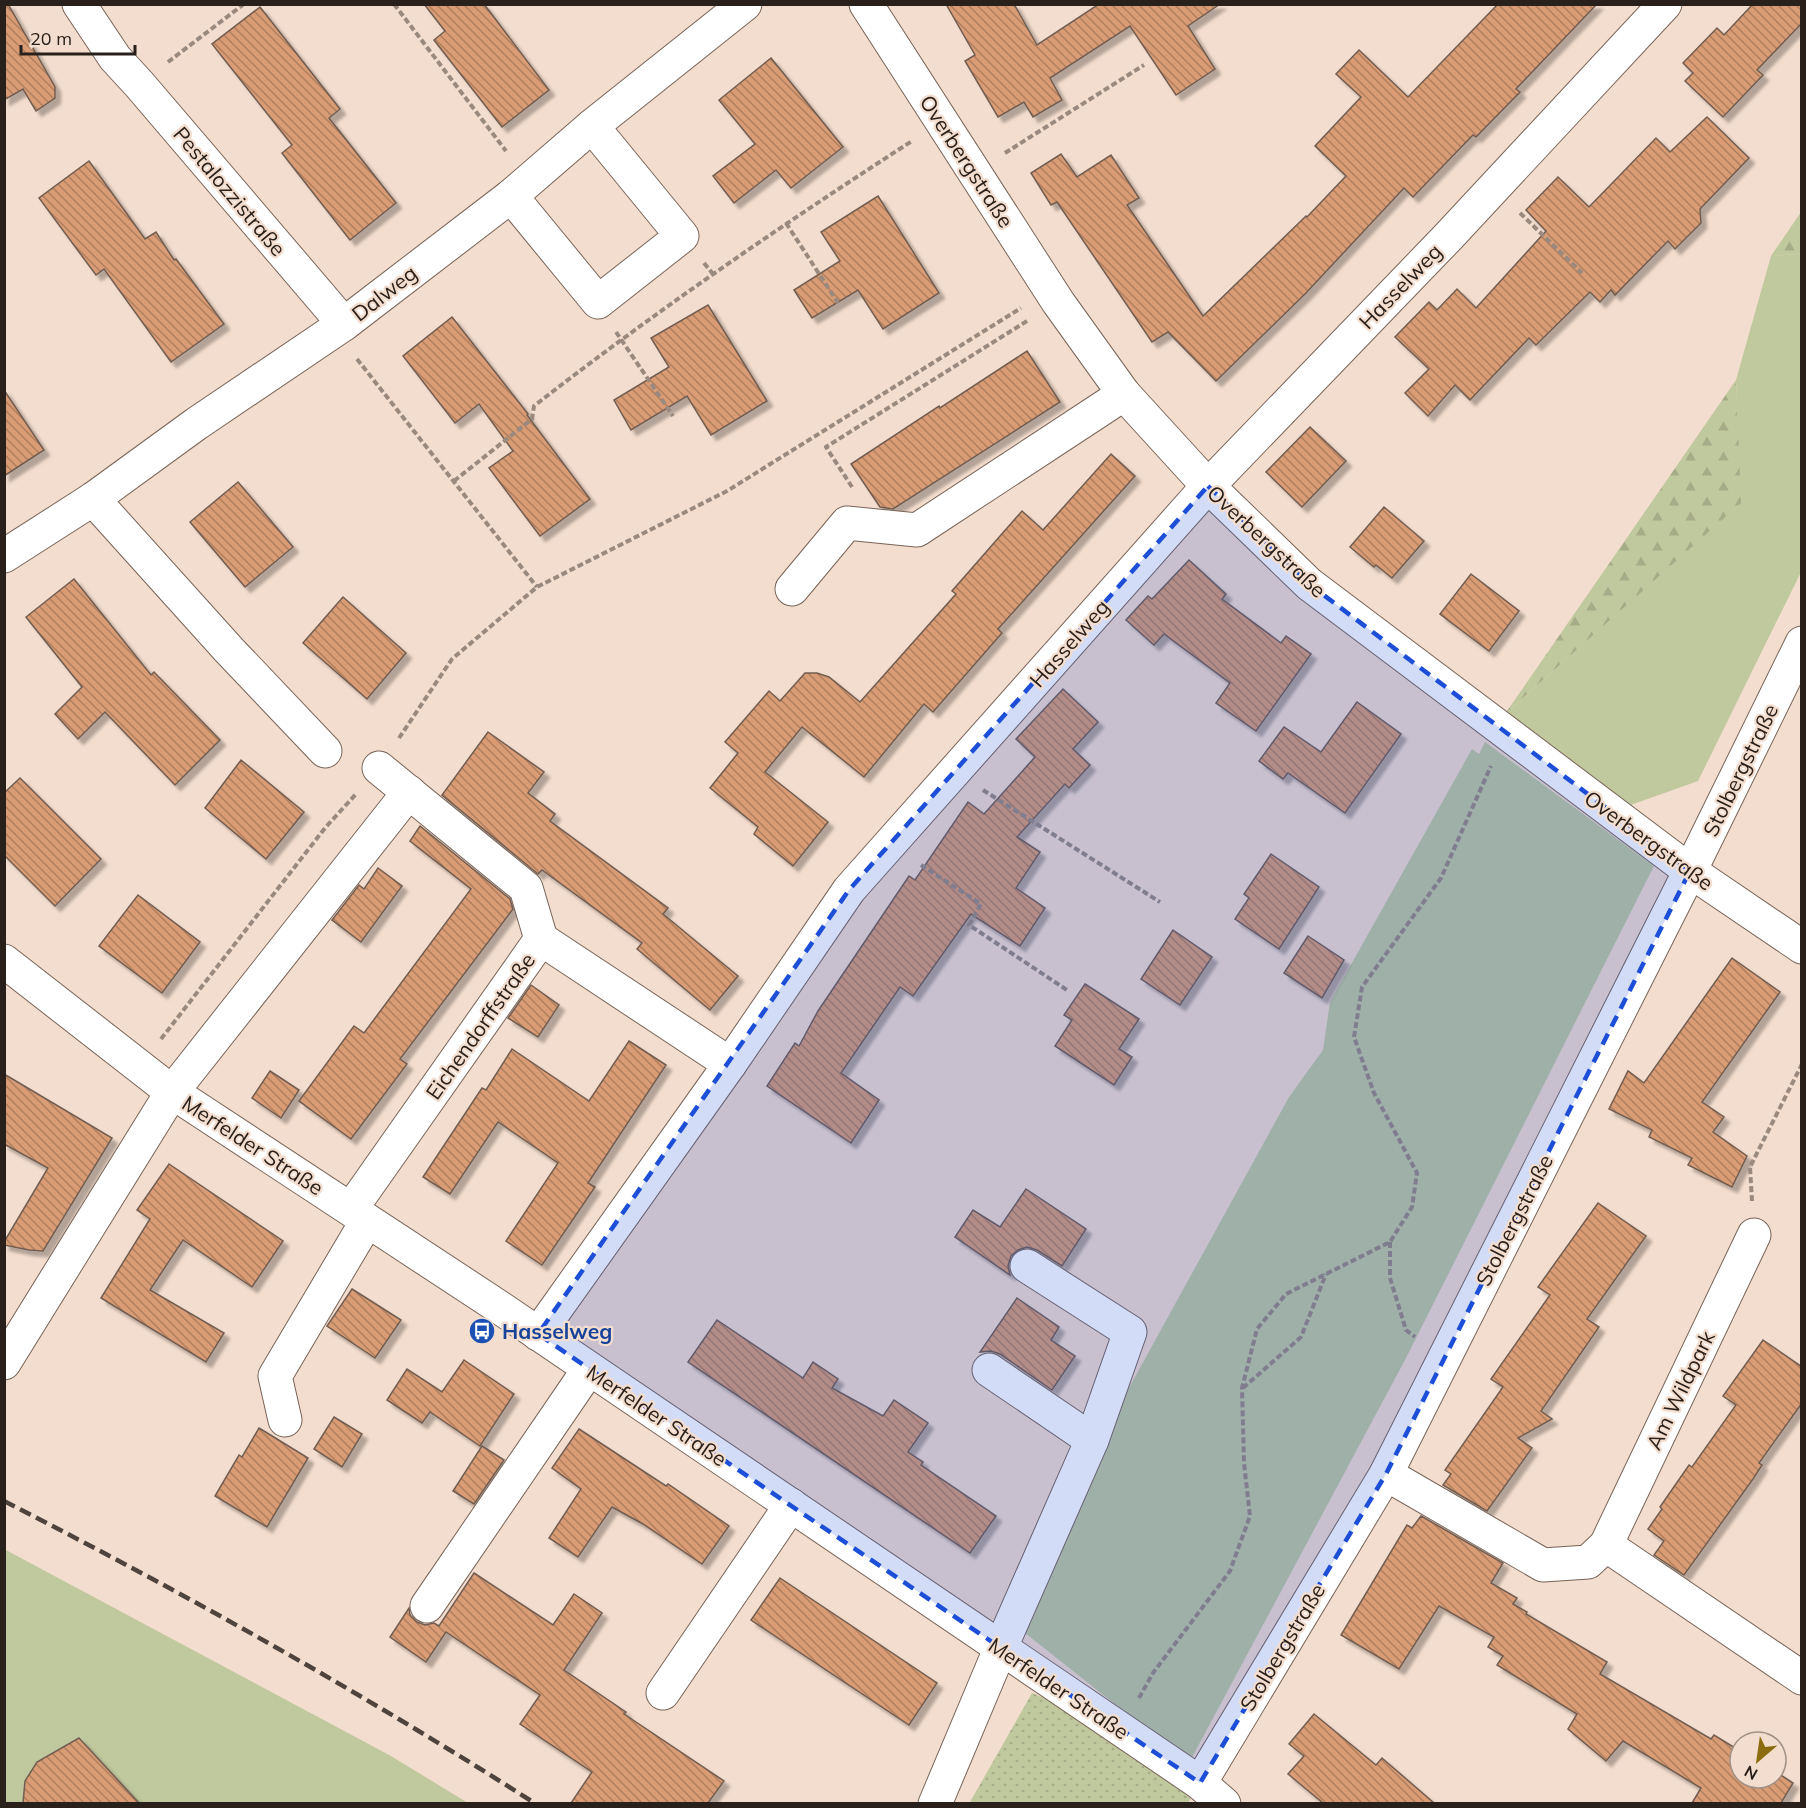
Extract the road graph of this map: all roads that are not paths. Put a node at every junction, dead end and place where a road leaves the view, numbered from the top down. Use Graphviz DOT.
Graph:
graph roads {
  1 [pos="79,4"];
  2 [pos="745,4"];
  3 [pos="866,4"];
  4 [pos="1665,4"];
  5 [pos="592,126"];
  6 [pos="520,188"];
  7 [pos="344,324"];
  8 [pos="1124,394"];
  9 [pos="1208,486"];
  10 [pos="93,499"];
  11 [pos="4,556"];
  12 [pos="792,588"];
  13 [pos="1802,643"];
  14 [pos="325,751"];
  15 [pos="379,768"];
  16 [pos="409,792"];
  17 [pos="1690,871"];
  18 [pos="541,939"];
  19 [pos="1802,947"];
  20 [pos="4,961"];
  21 [pos="730,1064"];
  22 [pos="172,1092"];
  23 [pos="359,1215"];
  24 [pos="1754,1235"];
  25 [pos="1027,1266"];
  26 [pos="538,1334"];
  27 [pos="4,1364"];
  28 [pos="589,1369"];
  29 [pos="989,1370"];
  30 [pos="285,1420"];
  31 [pos="1092,1440"];
  32 [pos="1386,1474"];
  33 [pos="791,1505"];
  34 [pos="1606,1545"];
  35 [pos="427,1606"];
  36 [pos="1000,1647"];
  37 [pos="1802,1678"];
  38 [pos="663,1693"];
  39 [pos="1212,1793"];
  40 [pos="935,1803"];
  1 -- 7 [label="street, Pestalozzistraße"];
  2 -- 5 [label="street, Dalweg"];
  3 -- 8 [label="street, Overbergstraße"];
  4 -- 9 [label="street, Hasselweg"];
  5 -- 6 [label="street, Dalweg"];
  5 -- 6 [label="street"];
  6 -- 7 [label="street, Dalweg"];
  7 -- 10 [label="street, Dalweg"];
  8 -- 9 [label="street, Overbergstraße"];
  8 -- 12 [label="street"];
  9 -- 17 [label="street, Overbergstraße"];
  9 -- 21 [label="street, Hasselweg"];
  10 -- 11 [label="street, Dalweg"];
  10 -- 14 [label="street"];
  13 -- 17 [label="street, Stolbergstraße"];
  15 -- 16 [label="street"];
  16 -- 18 [label="street"];
  16 -- 22 [label="street"];
  17 -- 19 [label="street, Overbergstraße"];
  17 -- 32 [label="street, Stolbergstraße"];
  18 -- 21 [label="street, Eichendorffstraße"];
  18 -- 23 [label="street, Eichendorffstraße"];
  20 -- 22 [label="street, Merfelder Straße"];
  21 -- 26 [label="street, Hasselweg"];
  22 -- 23 [label="street, Merfelder Straße"];
  22 -- 27 [label="street"];
  23 -- 26 [label="street, Merfelder Straße"];
  23 -- 30 [label="street, Eichendorffstraße"];
  24 -- 34 [label="street, Am Wildpark"];
  25 -- 31 [label="street"];
  26 -- 28 [label="street, Merfelder Straße"];
  28 -- 33 [label="street, Merfelder Straße"];
  28 -- 35 [label="street"];
  29 -- 31 [label="street"];
  31 -- 36 [label="street"];
  32 -- 34 [label="street, Am Wildpark"];
  32 -- 39 [label="street, Stolbergstraße"];
  33 -- 36 [label="street, Merfelder Straße"];
  33 -- 38 [label="street"];
  34 -- 37 [label="street"];
  36 -- 39 [label="street, Merfelder Straße"];
  36 -- 40 [label="street"];
}
